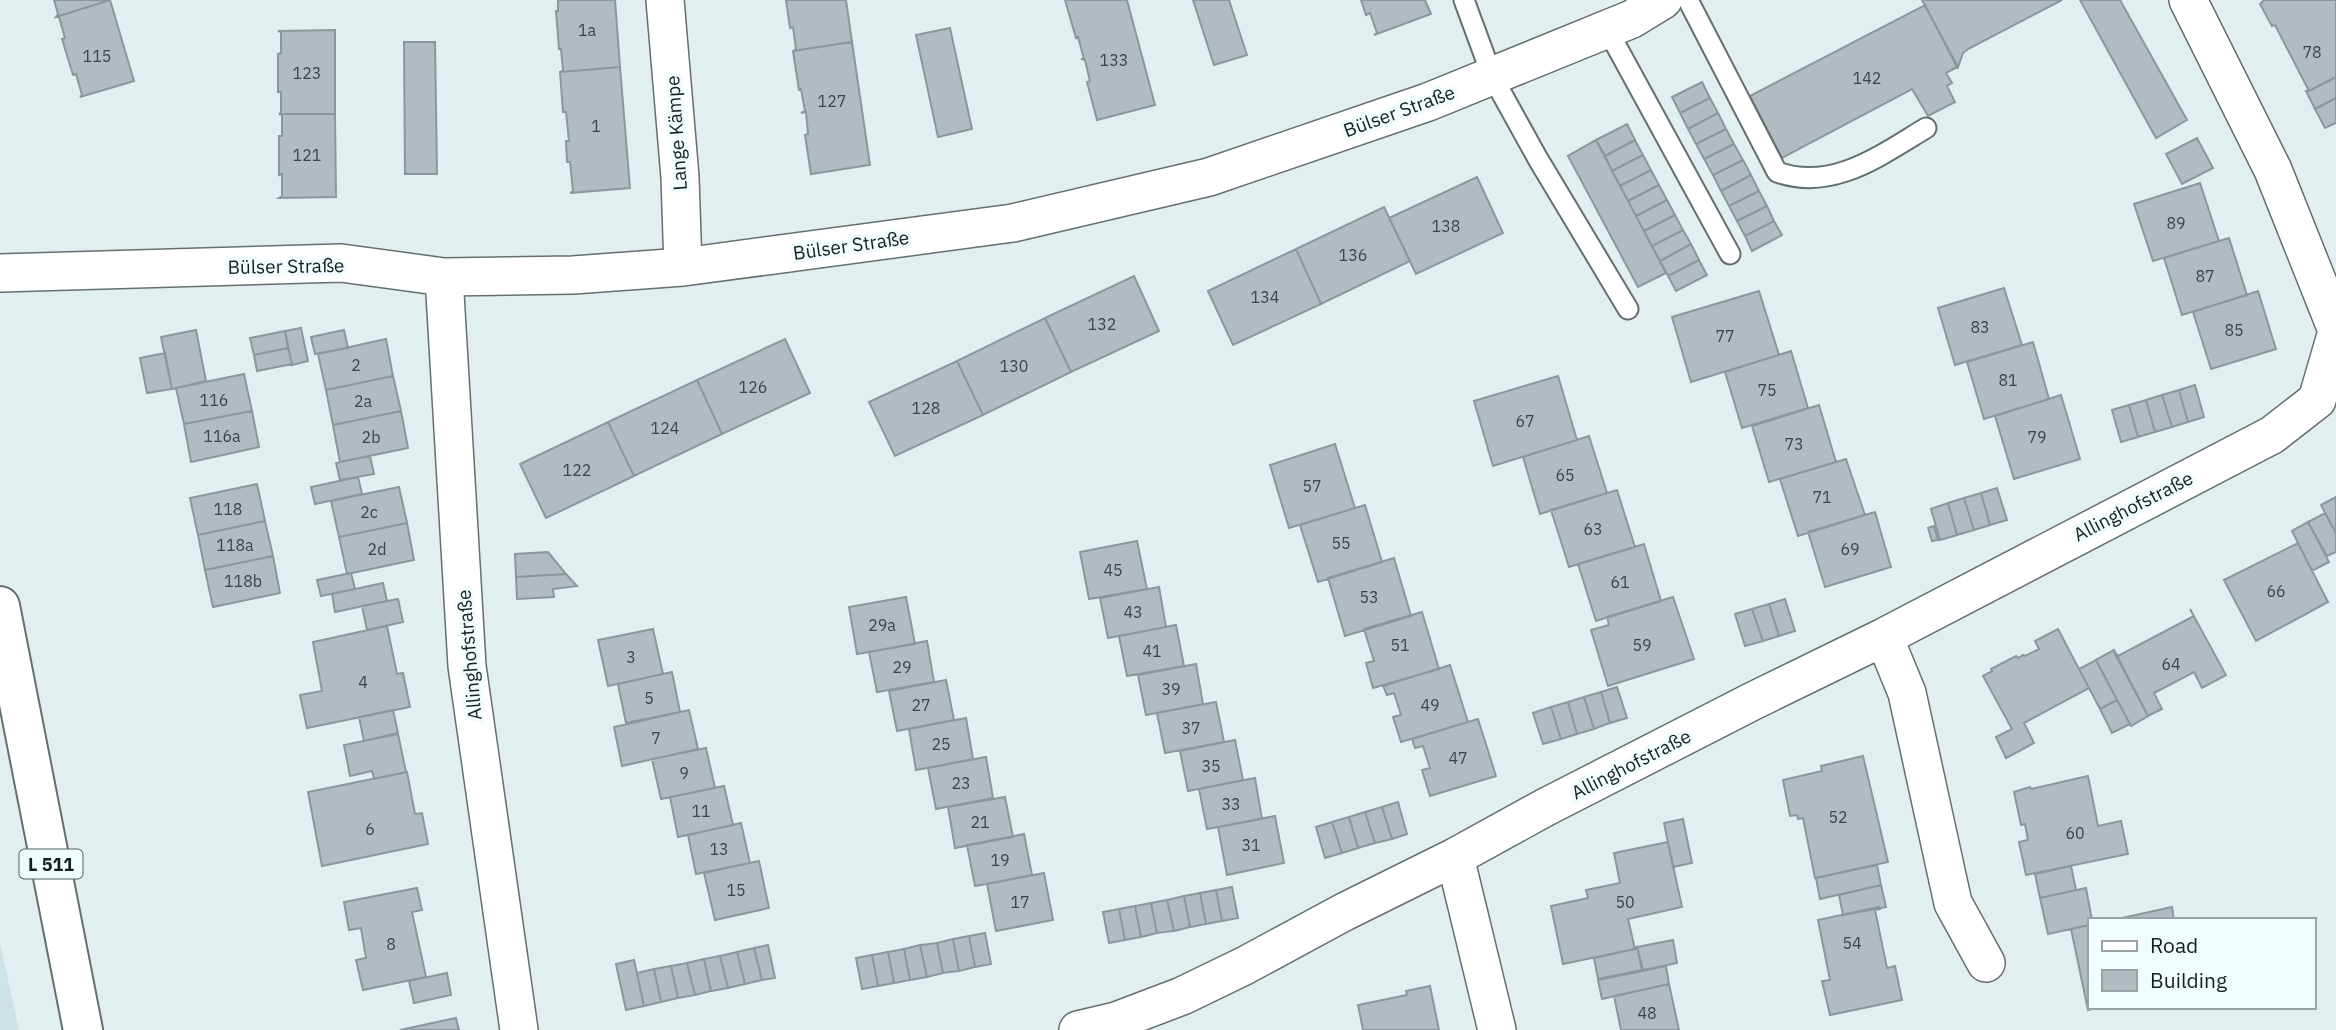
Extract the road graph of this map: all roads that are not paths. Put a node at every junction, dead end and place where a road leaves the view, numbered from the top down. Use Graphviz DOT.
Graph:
graph roads {
  1 [pos="665,0"];
  2 [pos="1464,0"];
  3 [pos="1663,0"];
  4 [pos="1688,0"];
  5 [pos="2188,0"];
  6 [pos="1607,29"];
  7 [pos="1492,76"];
  8 [pos="1926,128"];
  9 [pos="1730,254"];
  10 [pos="683,267"];
  11 [pos="0,273"];
  12 [pos="444,277"];
  13 [pos="1628,309"];
  14 [pos="2336,328"];
  15 [pos="2333,358"];
  16 [pos="0,606"];
  17 [pos="1884,636"];
  18 [pos="1455,857"];
  19 [pos="1986,963"];
  20 [pos="83,1030"];
  21 [pos="519,1030"];
  22 [pos="1078,1030"];
  23 [pos="1497,1030"];
  1 -- 10 [label="street, Lange Kämpe"];
  2 -- 7 [label="lane"];
  3 -- 6 [label="street, Bülser Straße"];
  4 -- 8 [label="lane"];
  5 -- 14 [label="street"];
  6 -- 7 [label="street, Bülser Straße"];
  6 -- 9 [label="lane"];
  7 -- 10 [label="street, Bülser Straße"];
  7 -- 13 [label="lane"];
  10 -- 12 [label="street, Bülser Straße"];
  11 -- 12 [label="street, Bülser Straße"];
  12 -- 21 [label="street, Allinghofstraße"];
  15 -- 17 [label="street, Allinghofstraße"];
  16 -- 20 [label="main road, L 511"];
  17 -- 18 [label="street, Allinghofstraße"];
  17 -- 19 [label="street"];
  18 -- 22 [label="street, Allinghofstraße"];
  18 -- 23 [label="street"];
}
